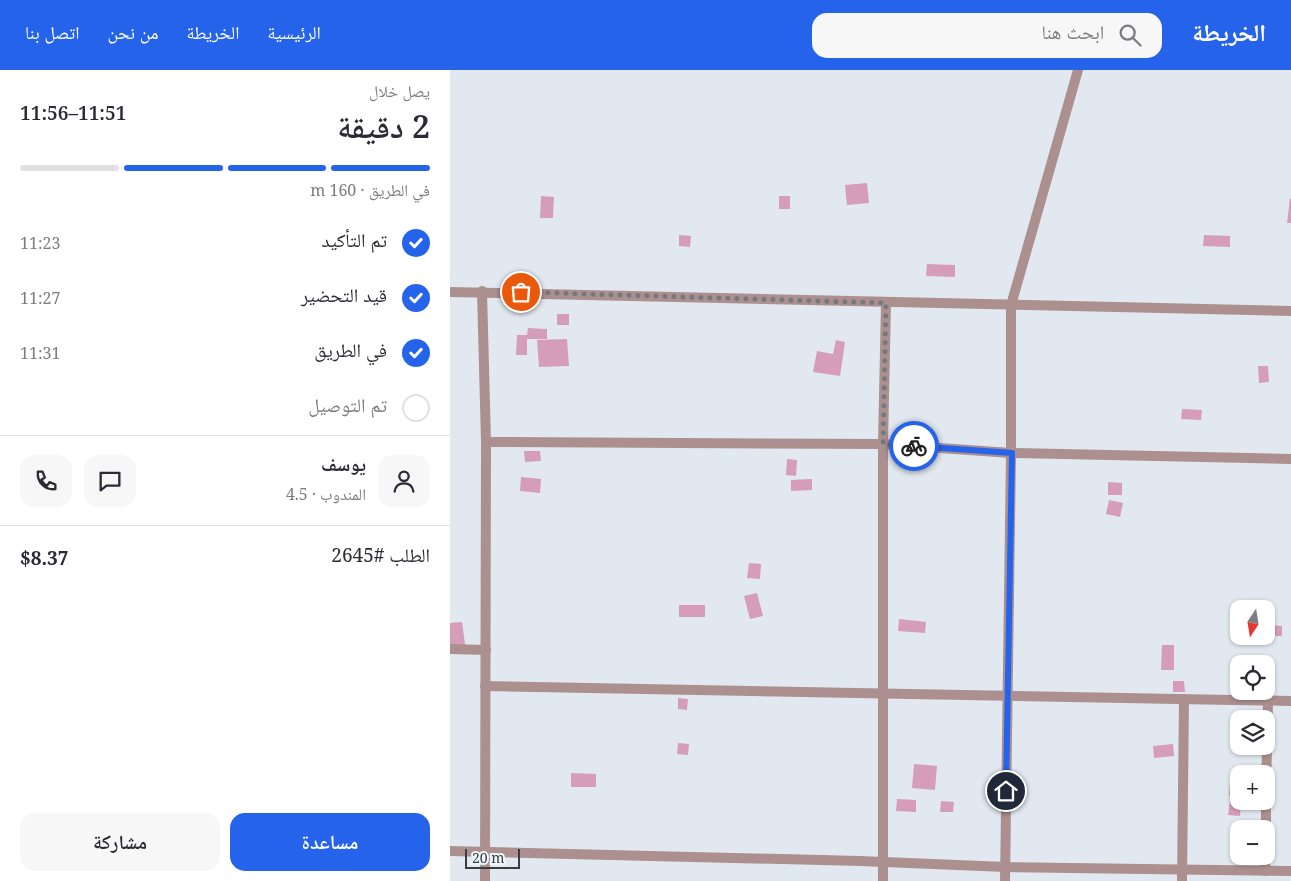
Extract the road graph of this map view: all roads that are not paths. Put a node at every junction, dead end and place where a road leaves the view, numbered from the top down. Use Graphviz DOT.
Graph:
graph roads {
  1 [pos="1078,70"];
  2 [pos="482,291"];
  3 [pos="450,292"];
  4 [pos="886,303"];
  5 [pos="1011,304"];
  6 [pos="1291,311"];
  7 [pos="486,442"];
  8 [pos="883,444"];
  9 [pos="1012,453"];
  10 [pos="1291,459"];
  11 [pos="450,649"];
  12 [pos="486,650"];
  13 [pos="486,686"];
  14 [pos="884,694"];
  15 [pos="1007,696"];
  16 [pos="1184,699"];
  17 [pos="1268,701"];
  18 [pos="1291,701"];
  19 [pos="1267,765"];
  20 [pos="450,851"];
  21 [pos="485,851"];
  22 [pos="883,862"];
  23 [pos="1265,865"];
  24 [pos="1006,867"];
  25 [pos="1182,870"];
  26 [pos="1265,871"];
  27 [pos="1291,871"];
  28 [pos="485,881"];
  29 [pos="883,881"];
  30 [pos="1006,881"];
  31 [pos="1182,881"];
  32 [pos="1290,881"];
  1 -- 5 [label="street"];
  2 -- 3 [label="street"];
  2 -- 4 [label="street"];
  2 -- 7 [label="street"];
  4 -- 5 [label="street"];
  4 -- 8 [label="street"];
  5 -- 6 [label="street"];
  5 -- 9 [label="street"];
  7 -- 8 [label="street"];
  7 -- 12 [label="street"];
  8 -- 9 [label="street"];
  8 -- 14 [label="street"];
  9 -- 10 [label="street"];
  9 -- 15 [label="street"];
  11 -- 12 [label="street"];
  12 -- 13 [label="street"];
  13 -- 14 [label="street"];
  13 -- 21 [label="street"];
  14 -- 15 [label="street"];
  14 -- 22 [label="street"];
  15 -- 16 [label="street"];
  15 -- 24 [label="street"];
  16 -- 17 [label="street"];
  16 -- 25 [label="street"];
  17 -- 18 [label="street"];
  17 -- 19 [label="street"];
  20 -- 21 [label="street"];
  21 -- 22 [label="street"];
  21 -- 28 [label="street"];
  22 -- 24 [label="street"];
  22 -- 29 [label="street"];
  23 -- 26 [label="street"];
  24 -- 25 [label="street"];
  24 -- 30 [label="street"];
  25 -- 26 [label="street"];
  25 -- 31 [label="street"];
  26 -- 27 [label="street"];
  27 -- 32 [label="street"];
}
